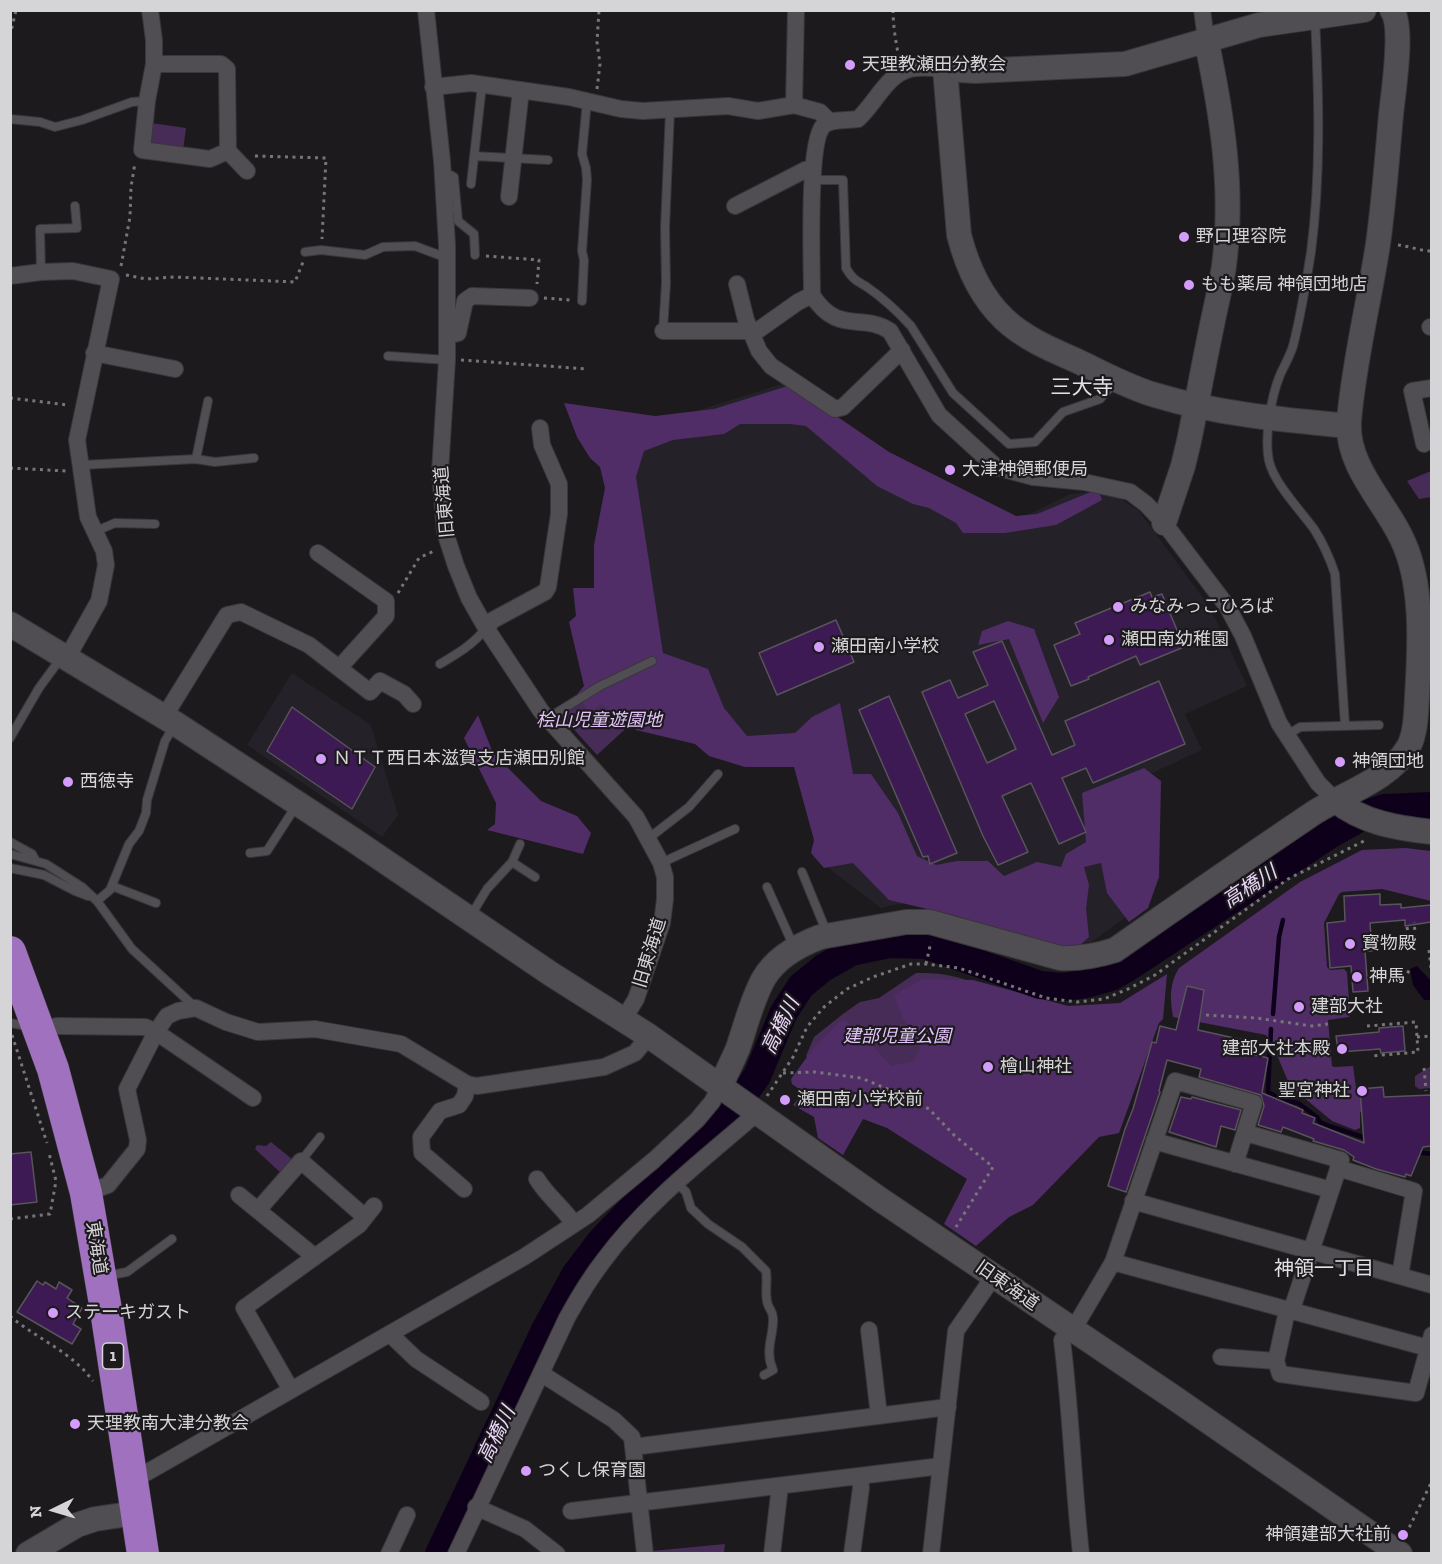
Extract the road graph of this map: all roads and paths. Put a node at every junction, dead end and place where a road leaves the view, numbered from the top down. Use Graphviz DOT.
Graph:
graph roads {
  1 [pos="16,10"];
  2 [pos="150,10"];
  3 [pos="426,10"];
  4 [pos="599,10"];
  5 [pos="796,10"];
  6 [pos="893,10"];
  7 [pos="1202,10"];
  8 [pos="1364,10"];
  9 [pos="1392,10"];
  10 [pos="1314,17"];
  11 [pos="10,36"];
  12 [pos="1206,39"];
  13 [pos="154,64"];
  14 [pos="945,69"];
  15 [pos="905,70"];
  16 [pos="482,85"];
  17 [pos="432,87"];
  18 [pos="521,90"];
  19 [pos="147,101"];
  20 [pos="590,102"];
  21 [pos="794,105"];
  22 [pos="670,110"];
  23 [pos="10,119"];
  24 [pos="829,121"];
  25 [pos="142,150"];
  26 [pos="230,154"];
  27 [pos="474,156"];
  28 [pos="513,158"];
  29 [pos="548,160"];
  30 [pos="247,171"];
  31 [pos="442,171"];
  32 [pos="812,175"];
  33 [pos="471,184"];
  34 [pos="509,197"];
  35 [pos="75,206"];
  36 [pos="735,206"];
  37 [pos="1378,241"];
  38 [pos="321,250"];
  39 [pos="1431,251"];
  40 [pos="305,252"];
  41 [pos="475,255"];
  42 [pos="447,258"];
  43 [pos="40,272"];
  44 [pos="10,276"];
  45 [pos="737,284"];
  46 [pos="812,295"];
  47 [pos="533,298"];
  48 [pos="582,301"];
  49 [pos="663,331"];
  50 [pos="752,332"];
  51 [pos="447,336"];
  52 [pos="902,350"];
  53 [pos="94,353"];
  54 [pos="388,356"];
  55 [pos="447,360"];
  56 [pos="175,369"];
  57 [pos="588,369"];
  58 [pos="1117,380"];
  59 [pos="1431,388"];
  60 [pos="10,398"];
  61 [pos="208,401"];
  62 [pos="1196,405"];
  63 [pos="83,406"];
  64 [pos="1270,419"];
  65 [pos="1349,426"];
  66 [pos="540,428"];
  67 [pos="1424,444"];
  68 [pos="254,458"];
  69 [pos="196,459"];
  70 [pos="10,468"];
  71 [pos="82,468"];
  72 [pos="1164,523"];
  73 [pos="155,524"];
  74 [pos="94,532"];
  75 [pos="448,544"];
  76 [pos="318,553"];
  77 [pos="386,601"];
  78 [pos="10,624"];
  79 [pos="486,628"];
  80 [pos="65,657"];
  81 [pos="652,661"];
  82 [pos="440,664"];
  83 [pos="340,667"];
  84 [pos="1425,687"];
  85 [pos="413,704"];
  86 [pos="548,718"];
  87 [pos="170,721"];
  88 [pos="1345,725"];
  89 [pos="1379,725"];
  90 [pos="1286,736"];
  91 [pos="10,738"];
  92 [pos="718,774"];
  93 [pos="298,804"];
  94 [pos="1339,804"];
  95 [pos="735,829"];
  96 [pos="1431,832"];
  97 [pos="649,838"];
  98 [pos="10,842"];
  99 [pos="520,844"];
  100 [pos="250,853"];
  101 [pos="10,854"];
  102 [pos="36,861"];
  103 [pos="512,862"];
  104 [pos="661,862"];
  105 [pos="10,868"];
  106 [pos="802,873"];
  107 [pos="535,877"];
  108 [pos="112,886"];
  109 [pos="767,887"];
  110 [pos="95,899"];
  111 [pos="156,903"];
  112 [pos="469,918"];
  113 [pos="1414,922"];
  114 [pos="1407,927"];
  115 [pos="1408,932"];
  116 [pos="828,936"];
  117 [pos="932,936"];
  118 [pos="1413,937"];
  119 [pos="795,949"];
  120 [pos="1429,950"];
  121 [pos="10,952"];
  122 [pos="927,962"];
  123 [pos="1407,971"];
  124 [pos="1413,975"];
  125 [pos="1431,977"];
  126 [pos="196,1008"];
  127 [pos="1206,1015"];
  128 [pos="623,1020"];
  129 [pos="10,1023"];
  130 [pos="1328,1024"];
  131 [pos="21,1025"];
  132 [pos="56,1026"];
  133 [pos="1368,1026"];
  134 [pos="10,1032"];
  135 [pos="156,1032"];
  136 [pos="649,1036"];
  137 [pos="1431,1036"];
  138 [pos="1416,1037"];
  139 [pos="1370,1056"];
  140 [pos="1424,1068"];
  141 [pos="783,1073"];
  142 [pos="467,1084"];
  143 [pos="723,1089"];
  144 [pos="1426,1091"];
  145 [pos="253,1098"];
  146 [pos="753,1110"];
  147 [pos="1246,1133"];
  148 [pos="320,1137"];
  149 [pos="1154,1141"];
  150 [pos="302,1161"];
  151 [pos="1235,1164"];
  152 [pos="1338,1168"];
  153 [pos="537,1179"];
  154 [pos="677,1183"];
  155 [pos="464,1189"];
  156 [pos="1331,1190"];
  157 [pos="86,1193"];
  158 [pos="239,1195"];
  159 [pos="1133,1201"];
  160 [pos="258,1210"];
  161 [pos="10,1219"];
  162 [pos="574,1224"];
  163 [pos="172,1239"];
  164 [pos="946,1244"];
  165 [pos="1311,1250"];
  166 [pos="315,1257"];
  167 [pos="1113,1262"];
  168 [pos="994,1276"];
  169 [pos="1400,1276"];
  170 [pos="101,1277"];
  171 [pos="1431,1285"];
  172 [pos="1289,1311"];
  173 [pos="10,1316"];
  174 [pos="1071,1329"];
  175 [pos="869,1330"];
  176 [pos="390,1334"];
  177 [pos="1430,1342"];
  178 [pos="1221,1357"];
  179 [pos="1276,1361"];
  180 [pos="542,1374"];
  181 [pos="764,1375"];
  182 [pos="95,1384"];
  183 [pos="291,1390"];
  184 [pos="481,1402"];
  185 [pos="948,1407"];
  186 [pos="879,1416"];
  187 [pos="633,1447"];
  188 [pos="941,1466"];
  189 [pos="860,1476"];
  190 [pos="131,1479"];
  191 [pos="1431,1481"];
  192 [pos="780,1486"];
  193 [pos="639,1503"];
  194 [pos="476,1508"];
  195 [pos="571,1511"];
  196 [pos="136,1513"];
  197 [pos="407,1515"];
  198 [pos="1398,1552"];
  199 [pos="28,1554"];
  200 [pos="143,1554"];
  201 [pos="390,1554"];
  202 [pos="456,1554"];
  203 [pos="557,1554"];
  204 [pos="645,1554"];
  205 [pos="772,1554"];
  206 [pos="852,1554"];
  207 [pos="931,1554"];
  208 [pos="1081,1554"];
  1 -- 11 [label="path"];
  2 -- 13 [label="street"];
  3 -- 17 [label="street, 旧東海道"];
  4 -- 20 [label="path"];
  5 -- 21 [label="street"];
  6 -- 15 [label="path"];
  7 -- 12 [label="street"];
  8 -- 10 [label="street"];
  9 -- 37 [label="street"];
  10 -- 12 [label="street"];
  10 -- 64 [label="lane"];
  12 -- 14 [label="street"];
  12 -- 62 [label="street"];
  13 -- 19 [label="street"];
  13 -- 26 [label="street"];
  14 -- 15 [label="street"];
  14 -- 58 [label="street"];
  15 -- 24 [label="street"];
  16 -- 17 [label="street"];
  16 -- 18 [label="street"];
  16 -- 27 [label="lane"];
  17 -- 31 [label="street, 旧東海道"];
  18 -- 20 [label="street"];
  18 -- 28 [label="street"];
  19 -- 23 [label="lane"];
  19 -- 25 [label="street"];
  20 -- 22 [label="street"];
  20 -- 48 [label="lane"];
  21 -- 22 [label="street"];
  21 -- 24 [label="street"];
  22 -- 49 [label="lane"];
  24 -- 32 [label="street"];
  25 -- 26 [label="street"];
  25 -- 40 [label="path"];
  26 -- 30 [label="street"];
  26 -- 38 [label="path"];
  27 -- 28 [label="lane"];
  27 -- 33 [label="lane"];
  28 -- 29 [label="lane"];
  28 -- 34 [label="street"];
  31 -- 41 [label="lane"];
  31 -- 42 [label="street, 旧東海道"];
  32 -- 36 [label="street"];
  32 -- 46 [label="street"];
  32 -- 58 [label="lane"];
  35 -- 43 [label="lane"];
  37 -- 39 [label="path"];
  37 -- 65 [label="street"];
  38 -- 40 [label="lane"];
  38 -- 42 [label="lane"];
  41 -- 47 [label="path"];
  42 -- 51 [label="street, 旧東海道"];
  43 -- 44 [label="street"];
  43 -- 53 [label="street"];
  45 -- 50 [label="street"];
  46 -- 50 [label="street"];
  46 -- 52 [label="street"];
  47 -- 48 [label="path"];
  47 -- 51 [label="street"];
  49 -- 50 [label="street"];
  50 -- 52 [label="street"];
  51 -- 55 [label="street, 旧東海道"];
  52 -- 72 [label="street"];
  53 -- 56 [label="street"];
  53 -- 63 [label="street"];
  54 -- 55 [label="lane"];
  55 -- 57 [label="path"];
  55 -- 75 [label="street, 旧東海道"];
  58 -- 62 [label="street"];
  59 -- 67 [label="street"];
  60 -- 63 [label="path"];
  61 -- 69 [label="lane"];
  62 -- 64 [label="street"];
  62 -- 72 [label="street"];
  63 -- 71 [label="street"];
  64 -- 65 [label="street"];
  64 -- 88 [label="lane"];
  65 -- 84 [label="street"];
  66 -- 79 [label="street"];
  68 -- 69 [label="lane"];
  69 -- 71 [label="lane"];
  70 -- 71 [label="path"];
  71 -- 74 [label="street"];
  72 -- 90 [label="street"];
  73 -- 74 [label="lane"];
  74 -- 80 [label="street"];
  75 -- 77 [label="path"];
  75 -- 79 [label="street, 旧東海道"];
  76 -- 77 [label="street"];
  77 -- 83 [label="street"];
  78 -- 80 [label="street"];
  79 -- 82 [label="lane"];
  79 -- 86 [label="street, 旧東海道"];
  80 -- 87 [label="street"];
  80 -- 91 [label="lane"];
  81 -- 86 [label="lane"];
  83 -- 85 [label="street"];
  83 -- 87 [label="street"];
  84 -- 94 [label="street"];
  86 -- 97 [label="street, 旧東海道"];
  87 -- 93 [label="street"];
  87 -- 108 [label="lane"];
  88 -- 89 [label="lane"];
  88 -- 90 [label="lane"];
  90 -- 94 [label="street"];
  92 -- 97 [label="lane"];
  93 -- 100 [label="lane"];
  93 -- 112 [label="street"];
  94 -- 96 [label="street"];
  94 -- 116 [label="street"];
  95 -- 104 [label="lane"];
  97 -- 104 [label="street, 旧東海道"];
  98 -- 102 [label="lane"];
  99 -- 103 [label="lane"];
  101 -- 102 [label="lane"];
  102 -- 110 [label="lane"];
  103 -- 107 [label="lane"];
  103 -- 112 [label="lane"];
  104 -- 128 [label="street, 旧東海道"];
  105 -- 110 [label="lane"];
  106 -- 116 [label="lane"];
  108 -- 110 [label="lane"];
  108 -- 111 [label="lane"];
  109 -- 119 [label="lane"];
  110 -- 126 [label="lane"];
  112 -- 128 [label="street"];
  113 -- 118 [label="path"];
  114 -- 115 [label="path"];
  116 -- 119 [label="street"];
  117 -- 122 [label="path"];
  119 -- 143 [label="street"];
  120 -- 125 [label="path"];
  121 -- 157 [label="highway, 東海道 / 1"];
  123 -- 124 [label="path"];
  126 -- 135 [label="street"];
  126 -- 142 [label="street"];
  127 -- 130 [label="path"];
  128 -- 136 [label="street, 旧東海道"];
  129 -- 131 [label="lane"];
  132 -- 135 [label="street"];
  133 -- 138 [label="path"];
  134 -- 161 [label="path"];
  135 -- 145 [label="street"];
  135 -- 157 [label="street"];
  136 -- 142 [label="street"];
  136 -- 143 [label="street, 旧東海道"];
  137 -- 138 [label="path"];
  138 -- 139 [label="path"];
  140 -- 144 [label="path"];
  141 -- 164 [label="path"];
  142 -- 155 [label="street"];
  143 -- 146 [label="street, 旧東海道"];
  143 -- 162 [label="street"];
  146 -- 154 [label="street"];
  146 -- 164 [label="street, 旧東海道"];
  147 -- 149 [label="street"];
  147 -- 151 [label="street"];
  147 -- 152 [label="street"];
  148 -- 150 [label="lane"];
  149 -- 151 [label="street"];
  149 -- 159 [label="street"];
  150 -- 160 [label="street"];
  150 -- 166 [label="street"];
  151 -- 156 [label="street"];
  152 -- 156 [label="street"];
  152 -- 169 [label="street"];
  153 -- 162 [label="street"];
  154 -- 180 [label="street"];
  154 -- 181 [label="lane"];
  156 -- 165 [label="street"];
  157 -- 170 [label="highway, 東海道 / 1"];
  158 -- 160 [label="street"];
  159 -- 165 [label="street"];
  159 -- 167 [label="street"];
  160 -- 166 [label="street"];
  162 -- 176 [label="street"];
  163 -- 170 [label="lane"];
  164 -- 168 [label="street, 旧東海道"];
  165 -- 169 [label="street"];
  165 -- 172 [label="street"];
  166 -- 183 [label="street"];
  167 -- 172 [label="street"];
  167 -- 174 [label="street"];
  168 -- 174 [label="street, 旧東海道"];
  168 -- 185 [label="street"];
  169 -- 171 [label="street"];
  170 -- 190 [label="highway, 東海道 / 1"];
  172 -- 177 [label="street"];
  172 -- 179 [label="street"];
  173 -- 182 [label="path"];
  174 -- 198 [label="street, 旧東海道"];
  174 -- 208 [label="street"];
  175 -- 186 [label="street"];
  176 -- 183 [label="street"];
  176 -- 184 [label="street"];
  177 -- 179 [label="street"];
  178 -- 179 [label="street"];
  180 -- 187 [label="street"];
  180 -- 194 [label="street"];
  183 -- 190 [label="street"];
  185 -- 186 [label="street"];
  185 -- 188 [label="street"];
  186 -- 187 [label="street"];
  187 -- 193 [label="street"];
  188 -- 189 [label="street"];
  188 -- 207 [label="street"];
  189 -- 192 [label="street"];
  189 -- 206 [label="street"];
  190 -- 196 [label="highway, 東海道 / 1"];
  191 -- 198 [label="path"];
  192 -- 193 [label="street"];
  192 -- 205 [label="street"];
  193 -- 195 [label="street"];
  193 -- 204 [label="street"];
  194 -- 202 [label="street"];
  194 -- 203 [label="street"];
  196 -- 199 [label="street"];
  196 -- 200 [label="highway, 東海道 / 1"];
  197 -- 201 [label="street"];
}
